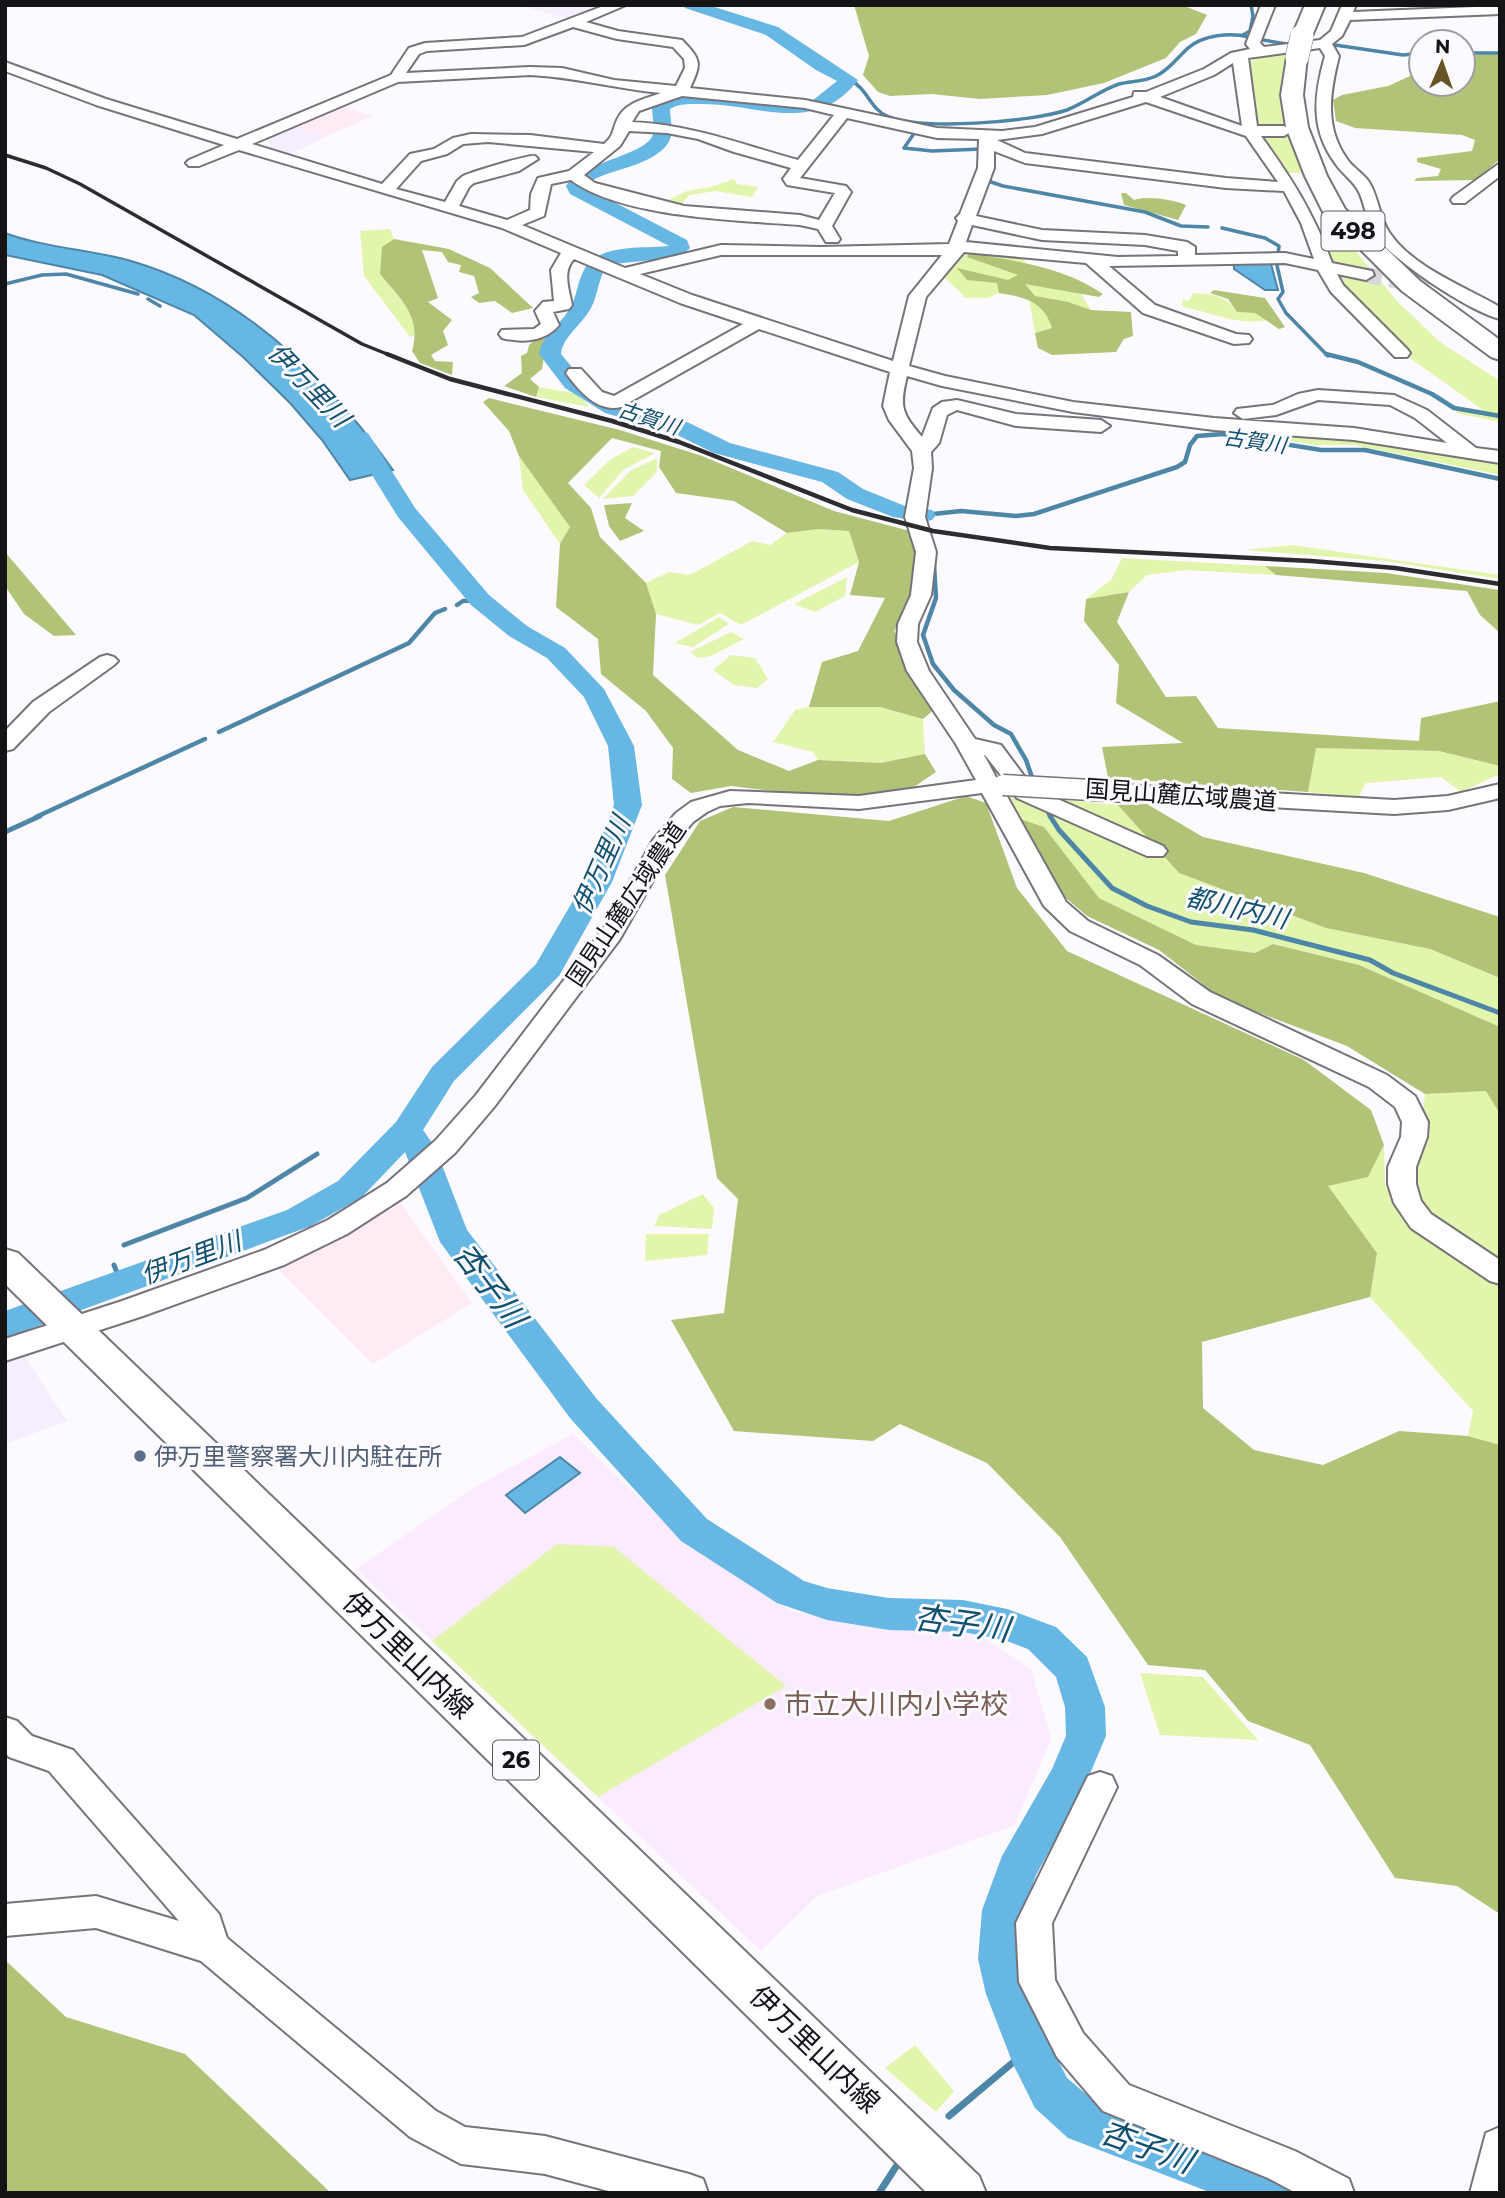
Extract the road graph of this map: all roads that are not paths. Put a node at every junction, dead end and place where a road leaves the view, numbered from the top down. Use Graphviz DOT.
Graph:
graph roads {
  1 [pos="619,5"];
  2 [pos="1268,5"];
  3 [pos="1315,5"];
  4 [pos="1347,10"];
  5 [pos="1500,10"];
  6 [pos="572,23"];
  7 [pos="1324,43"];
  8 [pos="1260,51"];
  9 [pos="1236,56"];
  10 [pos="5,66"];
  11 [pos="396,78"];
  12 [pos="1113,90"];
  13 [pos="681,92"];
  14 [pos="1147,97"];
  15 [pos="822,107"];
  16 [pos="844,112"];
  17 [pos="623,126"];
  18 [pos="1250,131"];
  19 [pos="1308,135"];
  20 [pos="988,139"];
  21 [pos="238,144"];
  22 [pos="605,149"];
  23 [pos="530,159"];
  24 [pos="194,163"];
  25 [pos="801,166"];
  26 [pos="1500,168"];
  27 [pos="1316,176"];
  28 [pos="578,178"];
  29 [pos="1286,182"];
  30 [pos="384,190"];
  31 [pos="1459,200"];
  32 [pos="450,209"];
  33 [pos="1335,212"];
  34 [pos="715,214"];
  35 [pos="964,218"];
  36 [pos="508,225"];
  37 [pos="824,226"];
  38 [pos="955,248"];
  39 [pos="573,251"];
  40 [pos="703,252"];
  41 [pos="835,252"];
  42 [pos="1092,260"];
  43 [pos="1187,262"];
  44 [pos="1328,267"];
  45 [pos="619,271"];
  46 [pos="1366,275"];
  47 [pos="1433,288"];
  48 [pos="1462,291"];
  49 [pos="1500,294"];
  50 [pos="1500,314"];
  51 [pos="1456,321"];
  52 [pos="757,323"];
  53 [pos="508,334"];
  54 [pos="1243,339"];
  55 [pos="1500,344"];
  56 [pos="1500,352"];
  57 [pos="1401,353"];
  58 [pos="901,370"];
  59 [pos="575,373"];
  60 [pos="1500,376"];
  61 [pos="1163,418"];
  62 [pos="1214,424"];
  63 [pos="921,451"];
  64 [pos="1469,452"];
  65 [pos="1500,457"];
  66 [pos="915,514"];
  67 [pos="107,661"];
  68 [pos="5,744"];
  69 [pos="967,744"];
  70 [pos="995,785"];
  71 [pos="1500,791"];
  72 [pos="1155,851"];
  73 [pos="5,1262"];
  74 [pos="1500,1274"];
  75 [pos="73,1328"];
  76 [pos="5,1350"];
  77 [pos="5,1731"];
  78 [pos="1100,1787"];
  79 [pos="5,1920"];
  80 [pos="212,1948"];
  81 [pos="1500,2146"];
  82 [pos="689,2193"];
  83 [pos="962,2193"];
  84 [pos="1335,2193"];
  85 [pos="1489,2193"];
  1 -- 6 [label="street"];
  2 -- 8 [label="street"];
  3 -- 19 [label="highway, 498"];
  4 -- 5 [label="street"];
  4 -- 7 [label="street"];
  6 -- 11 [label="street"];
  6 -- 13 [label="street"];
  7 -- 8 [label="street"];
  7 -- 19 [label="street"];
  8 -- 9 [label="street"];
  9 -- 14 [label="street"];
  9 -- 18 [label="street"];
  10 -- 21 [label="street"];
  11 -- 13 [label="street"];
  11 -- 21 [label="street"];
  12 -- 14 [label="street"];
  13 -- 15 [label="street"];
  13 -- 17 [label="street"];
  14 -- 18 [label="street"];
  14 -- 20 [label="street"];
  15 -- 16 [label="street"];
  16 -- 20 [label="street"];
  16 -- 25 [label="street"];
  17 -- 22 [label="street"];
  17 -- 25 [label="street"];
  18 -- 19 [label="street"];
  18 -- 29 [label="street"];
  19 -- 27 [label="highway, 498"];
  19 -- 48 [label="street"];
  20 -- 29 [label="street"];
  20 -- 35 [label="street"];
  21 -- 24 [label="street"];
  21 -- 30 [label="street"];
  22 -- 28 [label="street"];
  22 -- 30 [label="street"];
  23 -- 32 [label="street"];
  25 -- 37 [label="street"];
  26 -- 31 [label="street"];
  27 -- 29 [label="street"];
  27 -- 33 [label="highway, 498"];
  28 -- 34 [label="street"];
  28 -- 36 [label="street"];
  29 -- 44 [label="street"];
  30 -- 32 [label="street"];
  32 -- 36 [label="street"];
  33 -- 51 [label="highway, 498"];
  33 -- 60 [label="highway"];
  34 -- 37 [label="street"];
  34 -- 40 [label="street"];
  35 -- 38 [label="street"];
  35 -- 43 [label="street"];
  36 -- 39 [label="street"];
  37 -- 41 [label="street"];
  38 -- 41 [label="street"];
  38 -- 42 [label="street"];
  38 -- 58 [label="street"];
  39 -- 45 [label="street"];
  39 -- 53 [label="street"];
  40 -- 41 [label="street"];
  40 -- 45 [label="street"];
  42 -- 43 [label="street"];
  42 -- 54 [label="street"];
  43 -- 44 [label="street"];
  44 -- 46 [label="street"];
  44 -- 57 [label="street"];
  45 -- 52 [label="street"];
  47 -- 48 [label="street"];
  48 -- 49 [label="street"];
  48 -- 50 [label="street"];
  51 -- 55 [label="highway"];
  51 -- 56 [label="highway, 498"];
  52 -- 58 [label="street"];
  52 -- 59 [label="street"];
  58 -- 61 [label="street"];
  58 -- 63 [label="street"];
  61 -- 62 [label="street"];
  61 -- 63 [label="street"];
  62 -- 64 [label="street"];
  62 -- 64 [label="street"];
  63 -- 66 [label="street"];
  64 -- 65 [label="street"];
  66 -- 69 [label="street"];
  67 -- 68 [label="street"];
  69 -- 70 [label="street"];
  69 -- 72 [label="street"];
  70 -- 71 [label="street, 国見山麓広域農道, bridge"];
  70 -- 74 [label="street"];
  70 -- 75 [label="street, 国見山麓広域農道"];
  73 -- 75 [label="main road, 伊万里山内線 / 26"];
  75 -- 76 [label="street"];
  75 -- 83 [label="main road, 伊万里山内線 / 26"];
  77 -- 80 [label="street"];
  78 -- 84 [label="street"];
  79 -- 80 [label="street"];
  80 -- 82 [label="street"];
  81 -- 85 [label="street"];
}
